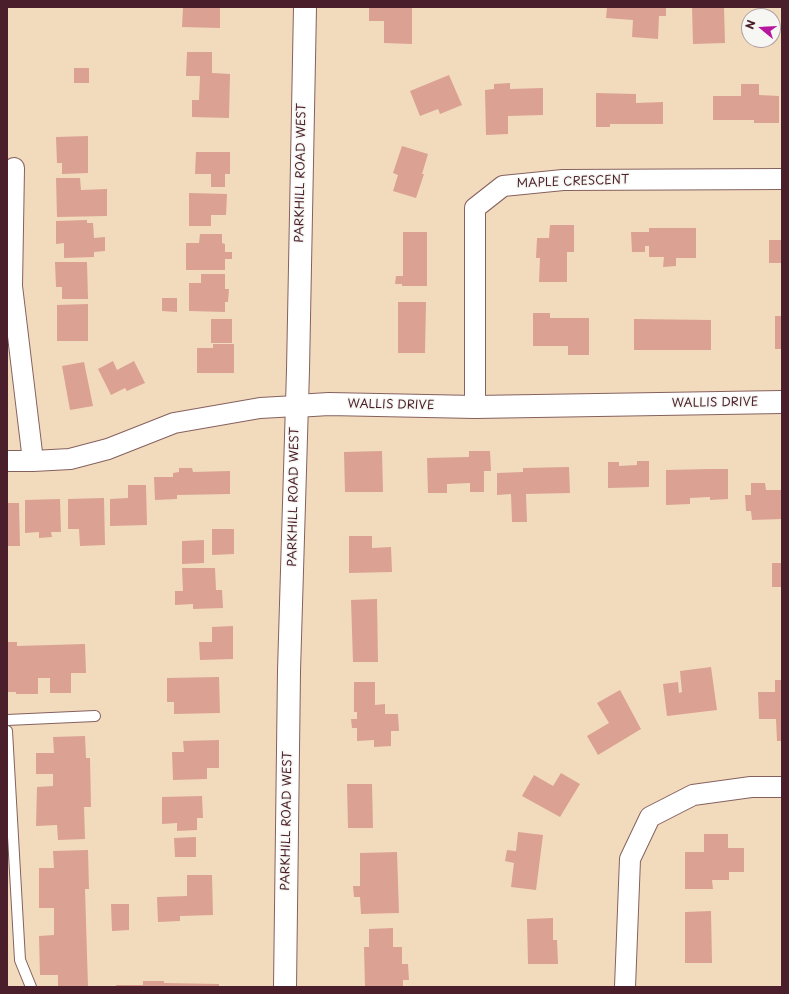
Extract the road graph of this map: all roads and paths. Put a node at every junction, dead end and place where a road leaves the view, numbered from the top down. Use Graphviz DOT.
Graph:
graph roads {
  1 [pos="304,7"];
  2 [pos="14,168"];
  3 [pos="782,179"];
  4 [pos="782,402"];
  5 [pos="296,406"];
  6 [pos="474,407"];
  7 [pos="7,461"];
  8 [pos="33,461"];
  9 [pos="95,716"];
  10 [pos="7,720"];
  11 [pos="7,731"];
  12 [pos="782,787"];
  13 [pos="31,987"];
  14 [pos="284,987"];
  15 [pos="625,987"];
  1 -- 5 [label="main road, PARKHILL ROAD WEST"];
  2 -- 8 [label="street"];
  3 -- 6 [label="street, MAPLE CRESCENT"];
  4 -- 6 [label="main road, WALLIS DRIVE"];
  5 -- 6 [label="main road, WALLIS DRIVE"];
  5 -- 8 [label="street, WALLIS DRIVE"];
  5 -- 14 [label="main road, PARKHILL ROAD WEST"];
  7 -- 8 [label="street, WALLIS DRIVE"];
  9 -- 10 [label="lane"];
  11 -- 13 [label="lane"];
  12 -- 15 [label="street"];
}
